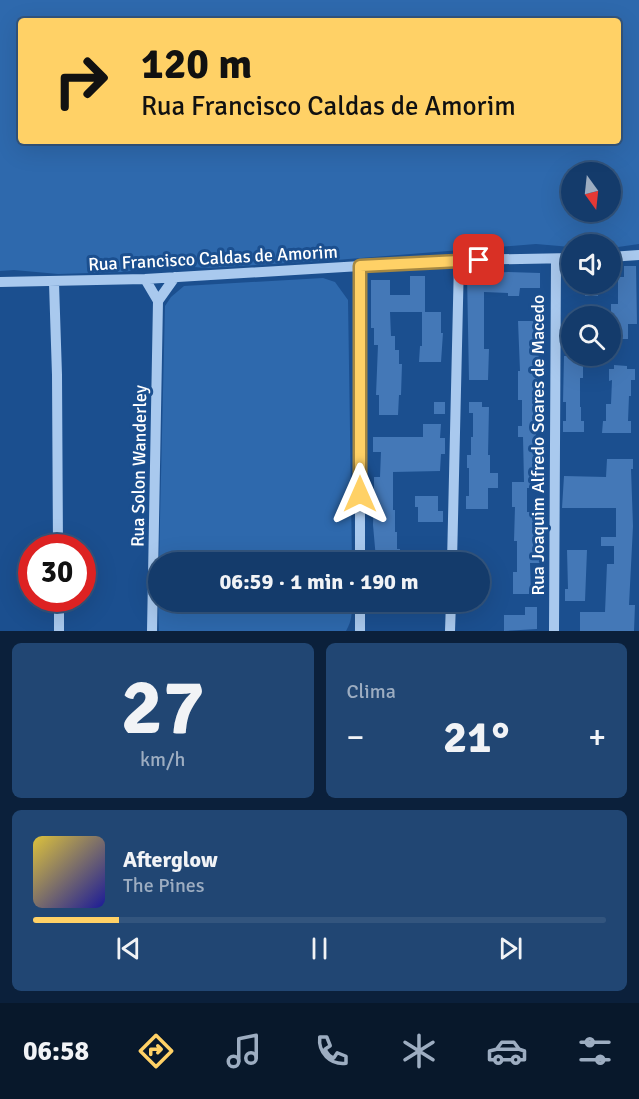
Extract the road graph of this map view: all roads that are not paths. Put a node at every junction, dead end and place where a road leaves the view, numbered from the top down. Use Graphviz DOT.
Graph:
graph roads {
  1 [pos="639,255"];
  2 [pos="621,256"];
  3 [pos="556,259"];
  4 [pos="561,259"];
  5 [pos="459,260"];
  6 [pos="360,266"];
  7 [pos="175,277"];
  8 [pos="145,279"];
  9 [pos="0,282"];
  10 [pos="54,283"];
  11 [pos="158,301"];
  12 [pos="58,534"];
  13 [pos="360,552"];
  14 [pos="452,552"];
  15 [pos="59,612"];
  16 [pos="360,612"];
  17 [pos="451,612"];
  18 [pos="59,631"];
  19 [pos="152,631"];
  20 [pos="360,631"];
  21 [pos="450,631"];
  22 [pos="554,631"];
  1 -- 2 [label="street"];
  3 -- 4 [label="street, Rua Francisco Caldas de Amorim"];
  3 -- 5 [label="street, Rua Francisco Caldas de Amorim"];
  3 -- 22 [label="street, Rua Joaquim Alfredo Soares de Macedo"];
  5 -- 6 [label="street, Rua Francisco Caldas de Amorim"];
  5 -- 14 [label="street"];
  6 -- 7 [label="street, Rua Francisco Caldas de Amorim"];
  6 -- 13 [label="street"];
  7 -- 8 [label="street, Rua Francisco Caldas de Amorim"];
  7 -- 11 [label="street"];
  8 -- 10 [label="street, Rua Francisco Caldas de Amorim"];
  8 -- 11 [label="street"];
  9 -- 10 [label="street, Rua Francisco Caldas de Amorim"];
  10 -- 12 [label="street"];
  11 -- 19 [label="street, Rua Solon Wanderley"];
  15 -- 18 [label="street"];
  16 -- 20 [label="street"];
  17 -- 21 [label="street"];
}
